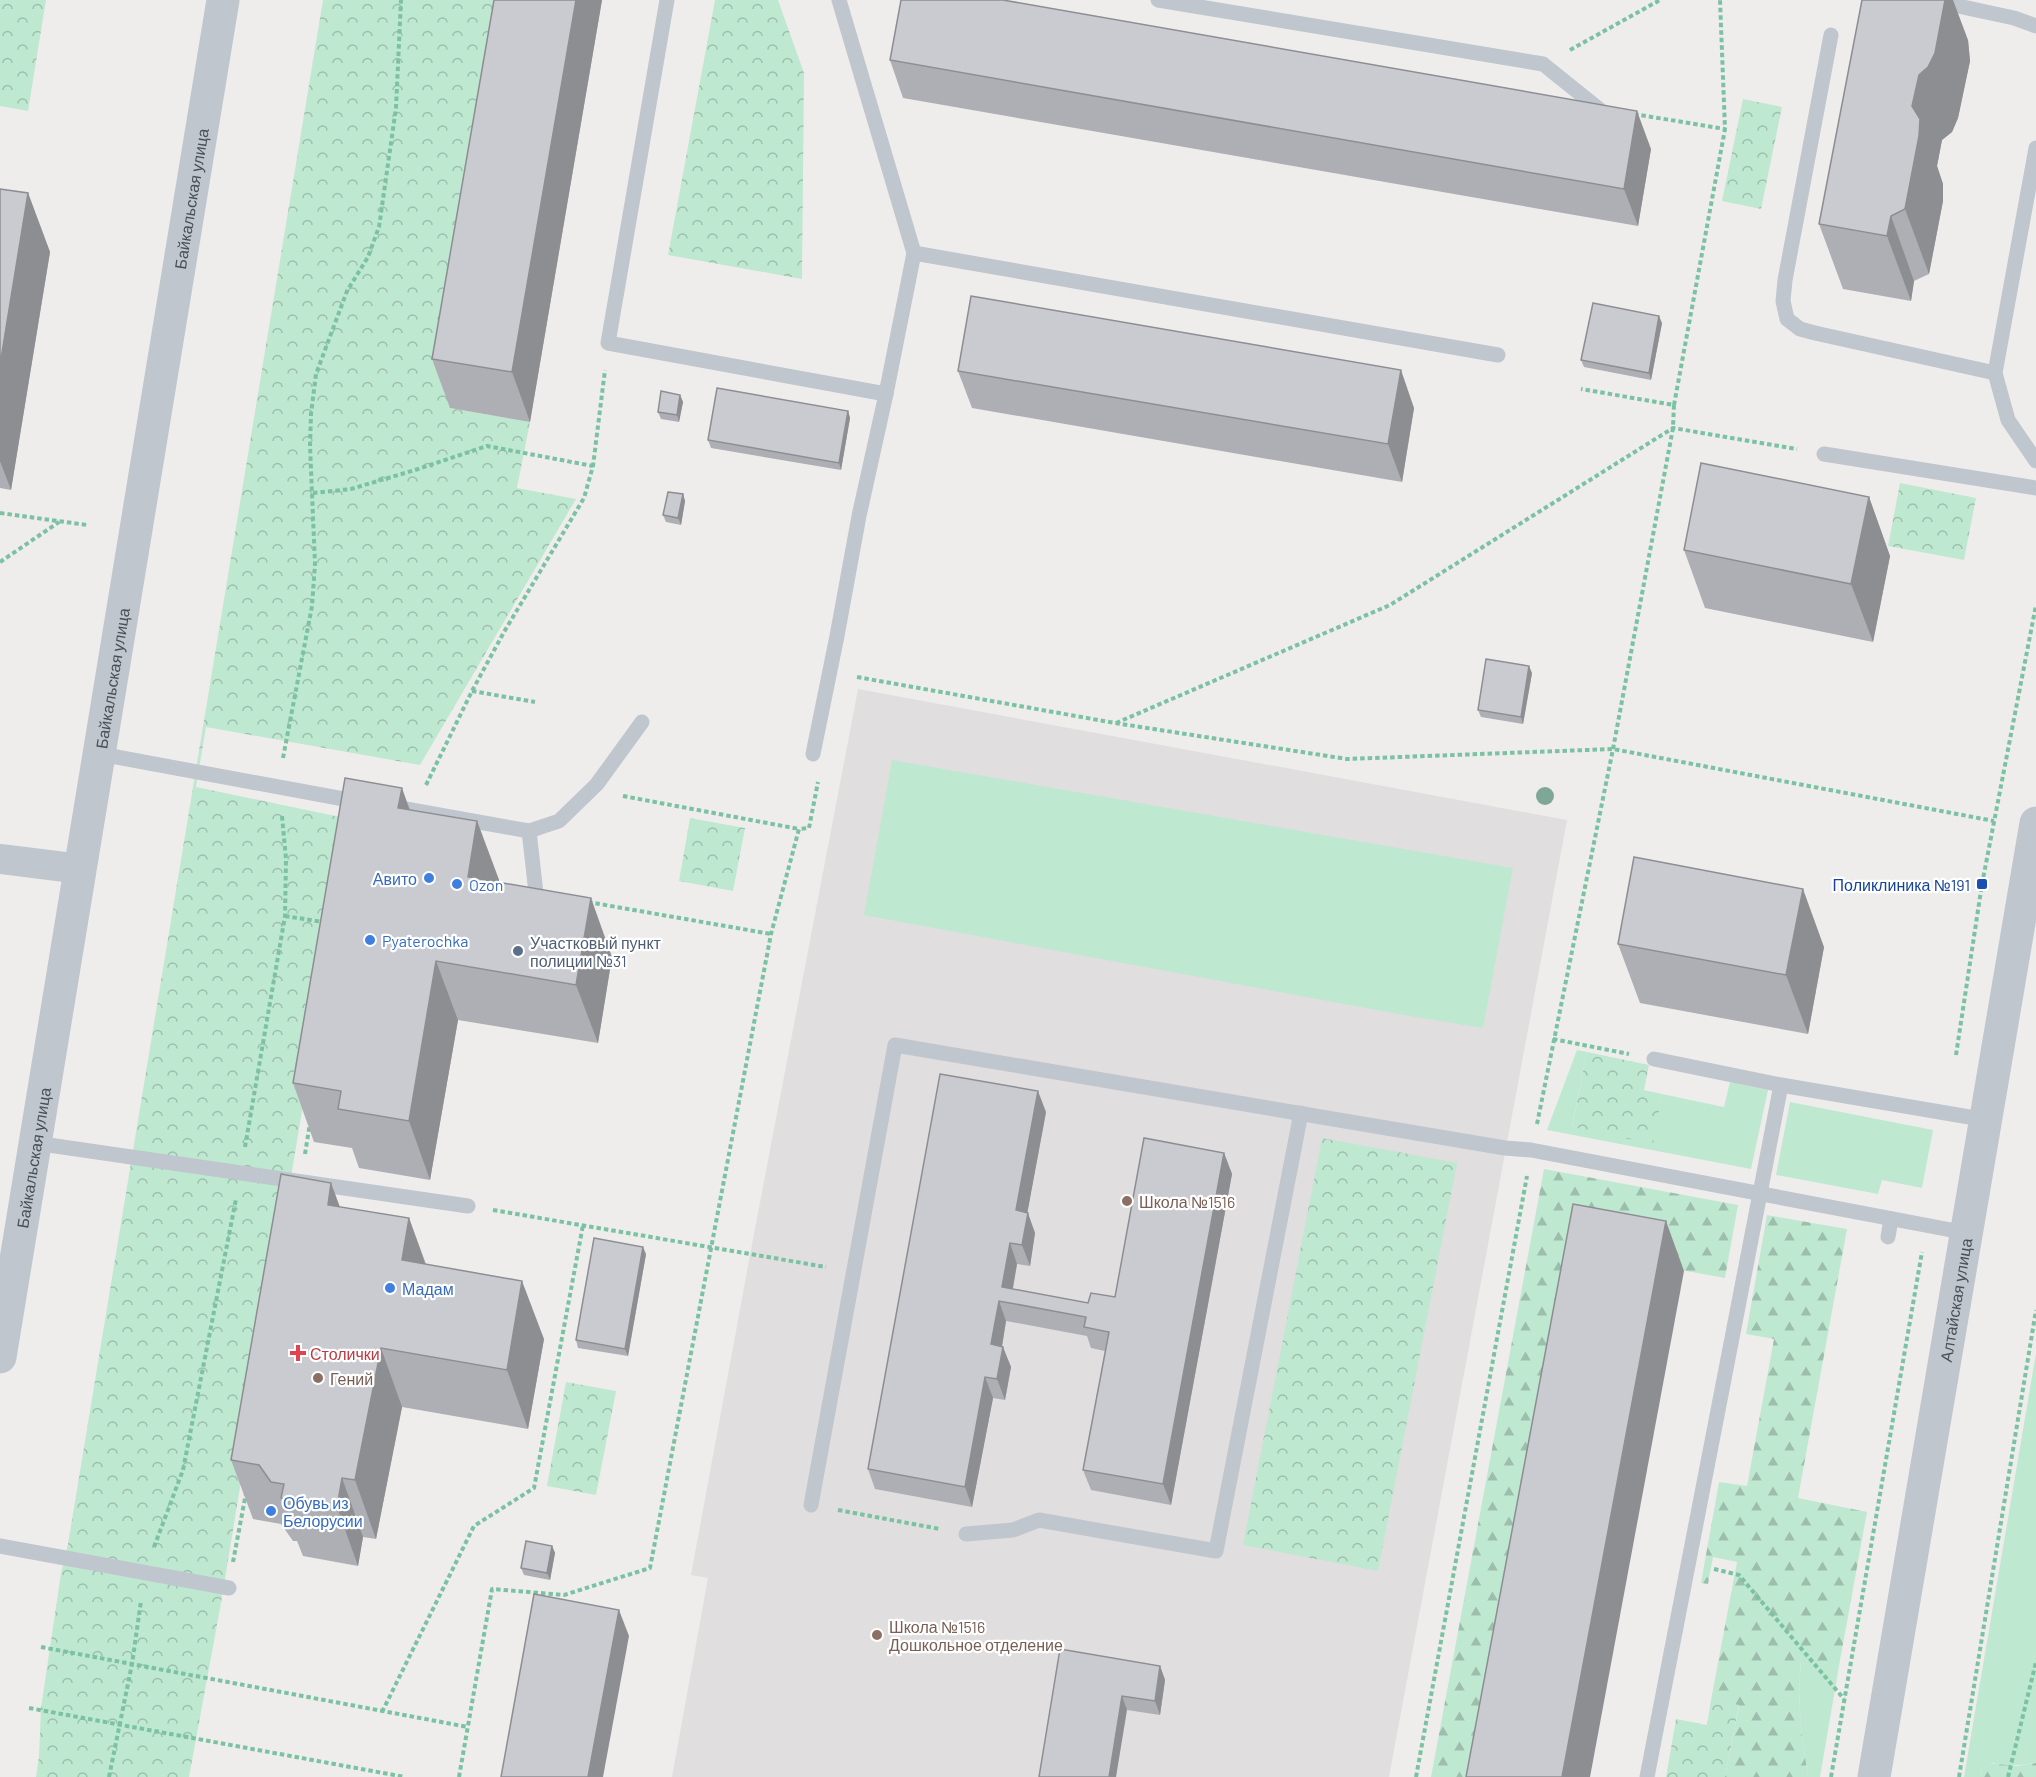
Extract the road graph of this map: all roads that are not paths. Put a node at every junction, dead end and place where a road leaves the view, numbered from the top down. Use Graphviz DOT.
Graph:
graph roads {
  1 [pos="223,0"];
  2 [pos="667,0"];
  3 [pos="839,0"];
  4 [pos="1158,0"];
  5 [pos="1930,0"];
  6 [pos="2036,26"];
  7 [pos="1831,35"];
  8 [pos="1599,109"];
  9 [pos="2036,148"];
  10 [pos="914,253"];
  11 [pos="1498,356"];
  12 [pos="1995,373"];
  13 [pos="886,394"];
  14 [pos="1824,454"];
  15 [pos="2036,461"];
  16 [pos="2036,488"];
  17 [pos="642,722"];
  18 [pos="100,754"];
  19 [pos="813,754"];
  20 [pos="529,831"];
  21 [pos="2034,842"];
  22 [pos="0,859"];
  23 [pos="81,869"];
  24 [pos="536,893"];
  25 [pos="1654,1059"];
  26 [pos="1781,1084"];
  27 [pos="1301,1113"];
  28 [pos="1987,1120"];
  29 [pos="35,1143"];
  30 [pos="1759,1194"];
  31 [pos="468,1206"];
  32 [pos="1891,1219"];
  33 [pos="1967,1233"];
  34 [pos="1888,1237"];
  35 [pos="0,1357"];
  36 [pos="811,1505"];
  37 [pos="966,1534"];
  38 [pos="0,1546"];
  39 [pos="229,1588"];
  40 [pos="1647,1777"];
  41 [pos="1874,1777"];
  1 -- 18 [label="street, Байкальская улица"];
  2 -- 13 [label="lane"];
  3 -- 10 [label="lane"];
  4 -- 8 [label="lane"];
  5 -- 6 [label="lane"];
  7 -- 12 [label="lane"];
  9 -- 12 [label="lane"];
  10 -- 11 [label="lane"];
  10 -- 13 [label="lane"];
  12 -- 15 [label="lane"];
  13 -- 19 [label="lane"];
  14 -- 16 [label="lane"];
  17 -- 20 [label="lane"];
  18 -- 20 [label="lane"];
  18 -- 23 [label="street, Байкальская улица"];
  20 -- 24 [label="lane"];
  21 -- 28 [label="street, Алтайская улица"];
  22 -- 23 [label="street"];
  23 -- 29 [label="street, Байкальская улица"];
  25 -- 26 [label="lane"];
  26 -- 28 [label="lane"];
  26 -- 30 [label="lane"];
  27 -- 30 [label="lane"];
  27 -- 36 [label="lane"];
  27 -- 37 [label="lane"];
  28 -- 33 [label="street, Алтайская улица"];
  29 -- 31 [label="lane"];
  29 -- 35 [label="street, Байкальская улица"];
  30 -- 32 [label="lane"];
  30 -- 40 [label="lane"];
  32 -- 33 [label="lane"];
  32 -- 34 [label="lane"];
  33 -- 41 [label="street, Алтайская улица"];
  38 -- 39 [label="lane"];
}
